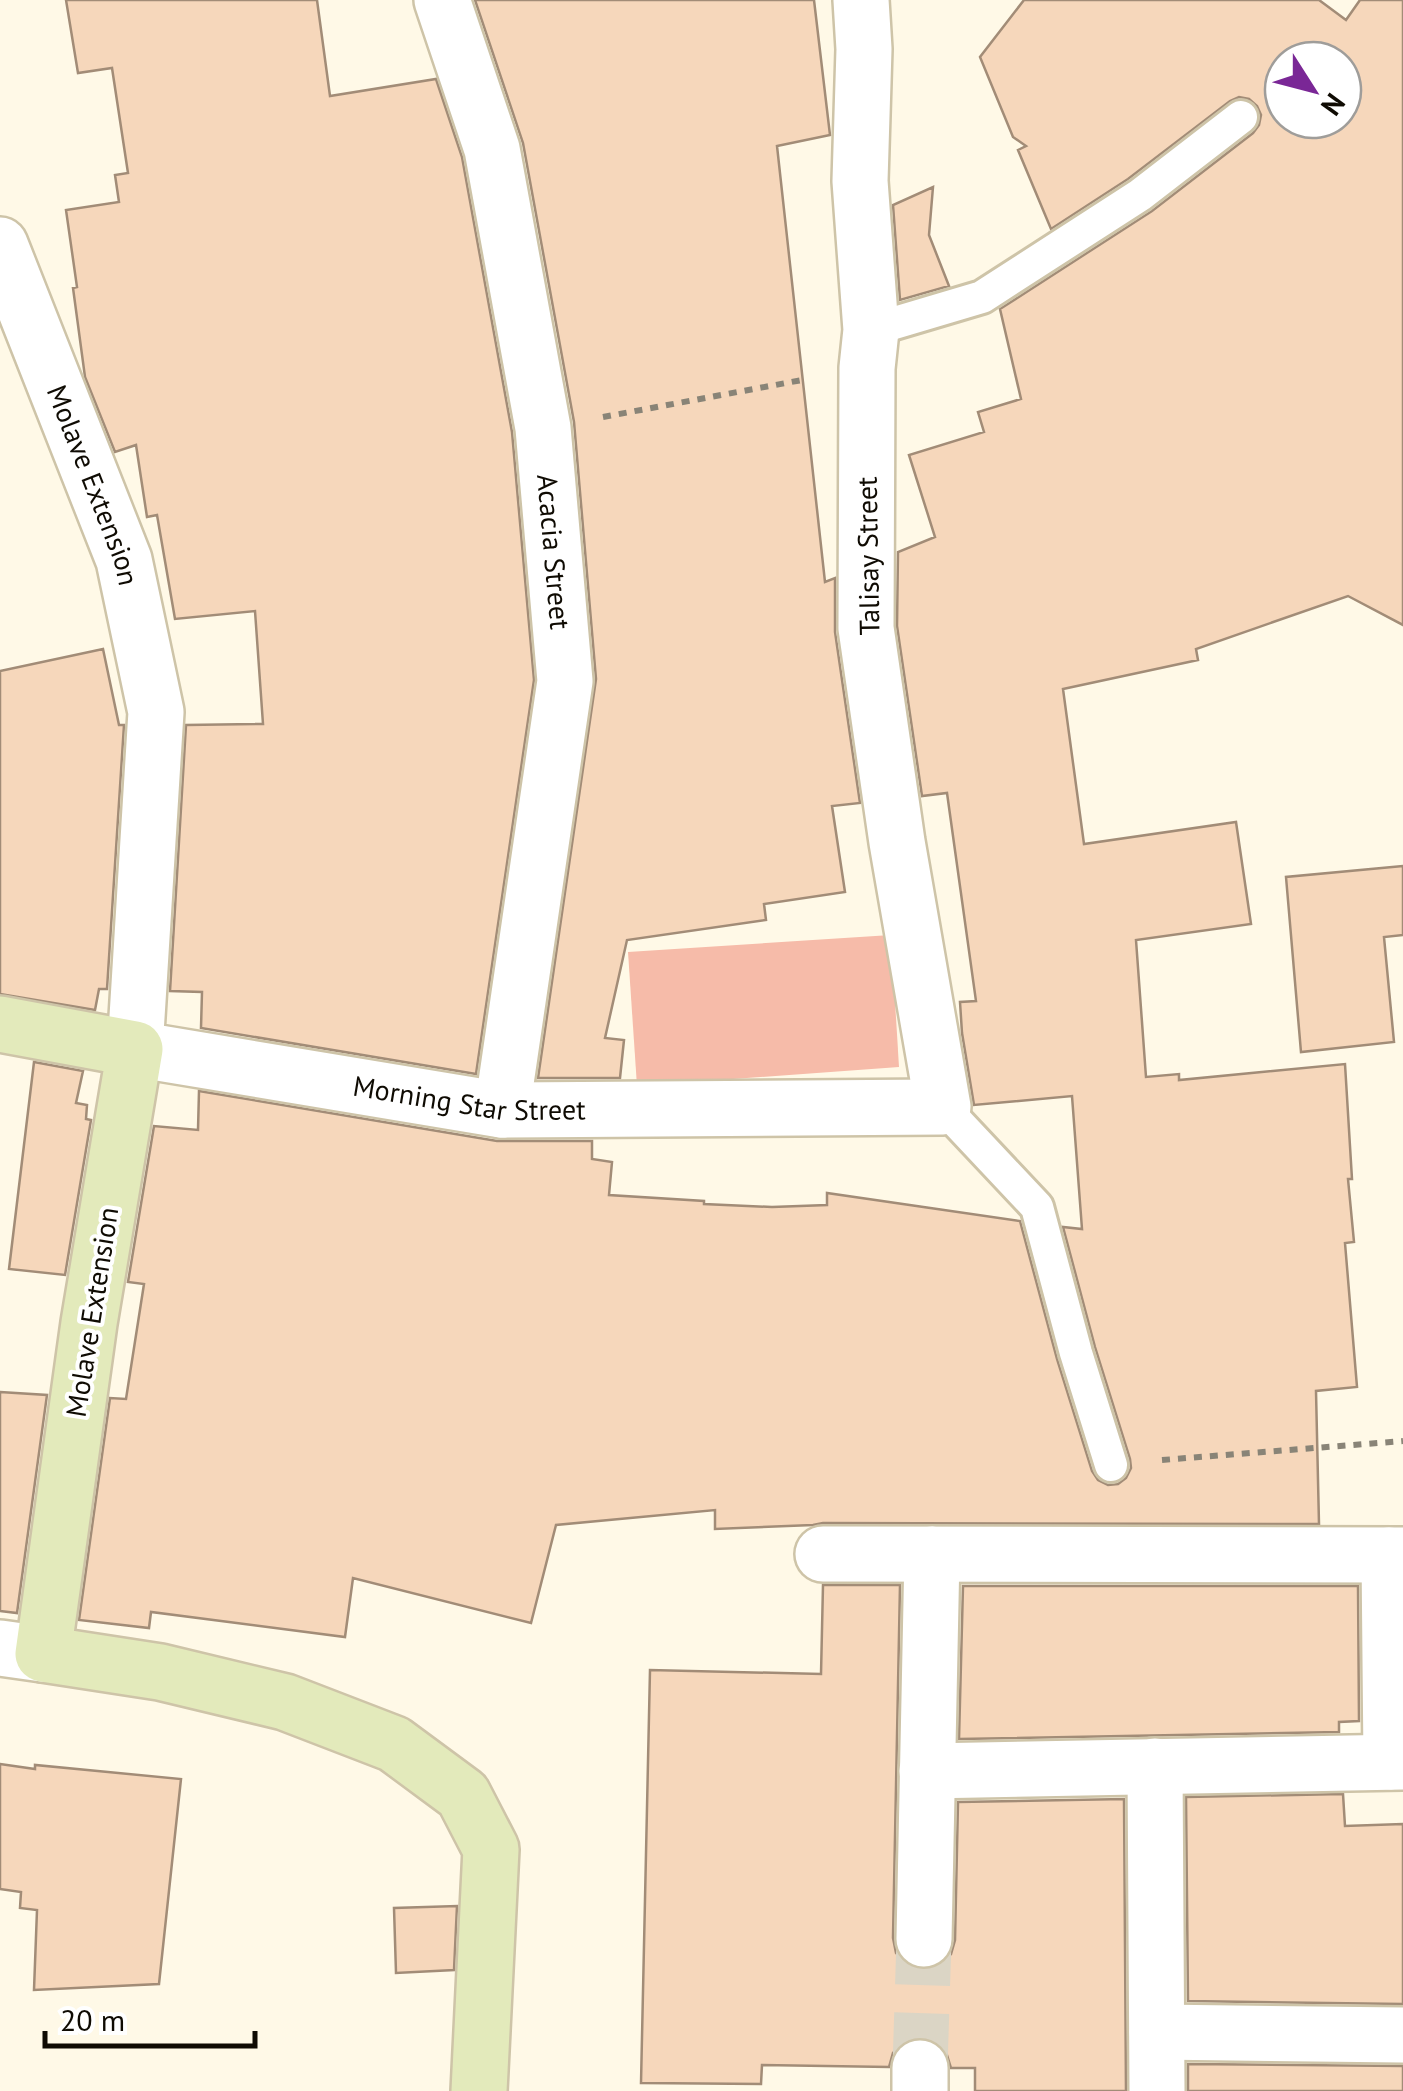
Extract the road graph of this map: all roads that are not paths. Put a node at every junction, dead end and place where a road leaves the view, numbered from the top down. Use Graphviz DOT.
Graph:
graph roads {
  1 [pos="442,0"];
  2 [pos="861,0"];
  3 [pos="1241,117"];
  4 [pos="0,245"];
  5 [pos="869,349"];
  6 [pos="0,1024"];
  7 [pos="135,1049"];
  8 [pos="943,1108"];
  9 [pos="502,1110"];
  10 [pos="1111,1464"];
  11 [pos="823,1554"];
  12 [pos="932,1554"];
  13 [pos="1396,1555"];
  14 [pos="21,1651"];
  15 [pos="1397,1762"];
  16 [pos="1155,1766"];
  17 [pos="927,1771"];
  18 [pos="924,1939"];
  19 [pos="1156,2032"];
  20 [pos="1403,2036"];
  21 [pos="479,2091"];
  22 [pos="1157,2091"];
  1 -- 9 [label="street, Acacia Street"];
  2 -- 5 [label="street, Talisay Street"];
  3 -- 5 [label="lane"];
  4 -- 7 [label="street, Molave Extension"];
  5 -- 8 [label="street, Talisay Street"];
  6 -- 7 [label="street, Morning Star Street"];
  7 -- 9 [label="street, Morning Star Street"];
  7 -- 14 [label="street, Molave Extension"];
  8 -- 9 [label="street, Morning Star Street"];
  8 -- 10 [label="lane"];
  11 -- 12 [label="street"];
  12 -- 13 [label="street"];
  12 -- 17 [label="street"];
  13 -- 15 [label="street"];
  14 -- 21 [label="street, Molave Extension"];
  15 -- 16 [label="street"];
  16 -- 17 [label="street"];
  16 -- 19 [label="street"];
  17 -- 18 [label="street"];
  19 -- 20 [label="street"];
  19 -- 22 [label="street"];
}
